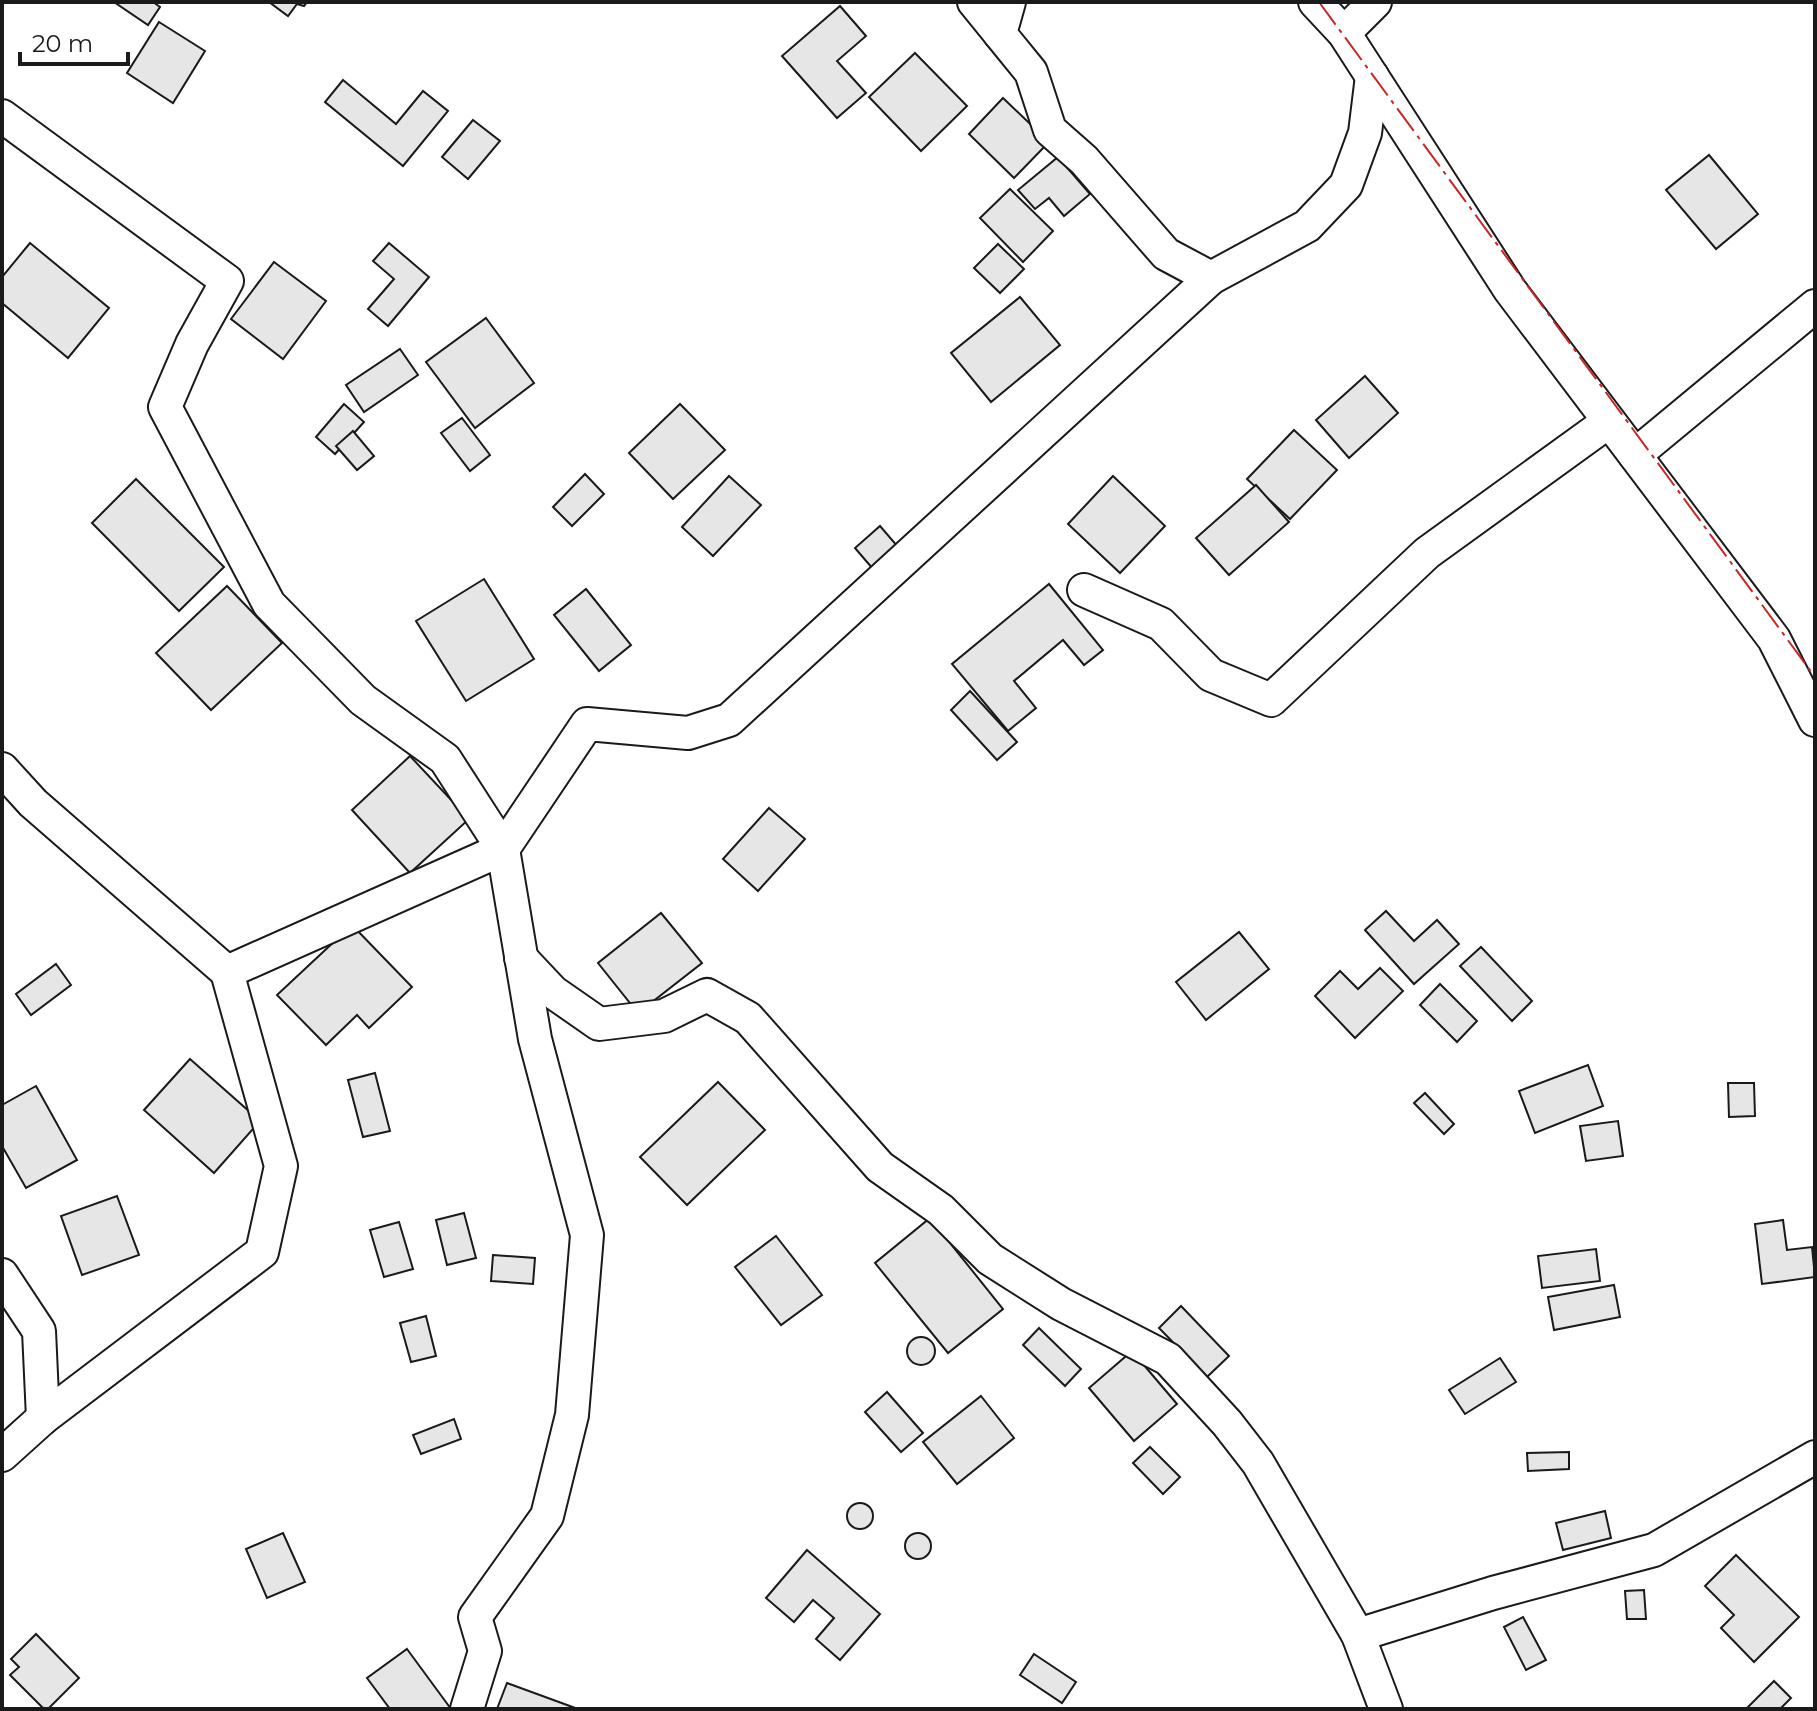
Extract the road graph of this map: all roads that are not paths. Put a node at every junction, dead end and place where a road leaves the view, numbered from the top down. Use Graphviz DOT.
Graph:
graph roads {
  1 [pos="974,2"];
  2 [pos="1009,2"];
  3 [pos="1315,2"];
  4 [pos="1375,2"];
  5 [pos="1344,33"];
  6 [pos="1000,34"];
  7 [pos="1372,76"];
  8 [pos="2,116"];
  9 [pos="1211,278"];
  10 [pos="1815,306"];
  11 [pos="1608,422"];
  12 [pos="1635,455"];
  13 [pos="1084,590"];
  14 [pos="1815,720"];
  15 [pos="2,769"];
  16 [pos="503,849"];
  17 [pos="521,958"];
  18 [pos="227,972"];
  19 [pos="2,1275"];
  20 [pos="43,1418"];
  21 [pos="2,1455"];
  22 [pos="1815,1457"];
  23 [pos="1358,1635"];
  24 [pos="467,1709"];
  25 [pos="1386,1709"];
  1 -- 6 [label="street"];
  2 -- 6 [label="street"];
  3 -- 5 [label="street"];
  4 -- 5 [label="street"];
  5 -- 7 [label="street"];
  6 -- 9 [label="street"];
  7 -- 9 [label="street"];
  7 -- 11 [label="street"];
  8 -- 16 [label="street"];
  9 -- 16 [label="street"];
  10 -- 12 [label="street"];
  11 -- 12 [label="street"];
  11 -- 13 [label="street"];
  12 -- 14 [label="street"];
  15 -- 18 [label="street"];
  16 -- 17 [label="street"];
  16 -- 18 [label="street"];
  17 -- 23 [label="street"];
  17 -- 24 [label="street"];
  18 -- 20 [label="street"];
  19 -- 20 [label="street"];
  20 -- 21 [label="street"];
  22 -- 23 [label="street"];
  23 -- 25 [label="street"];
}
